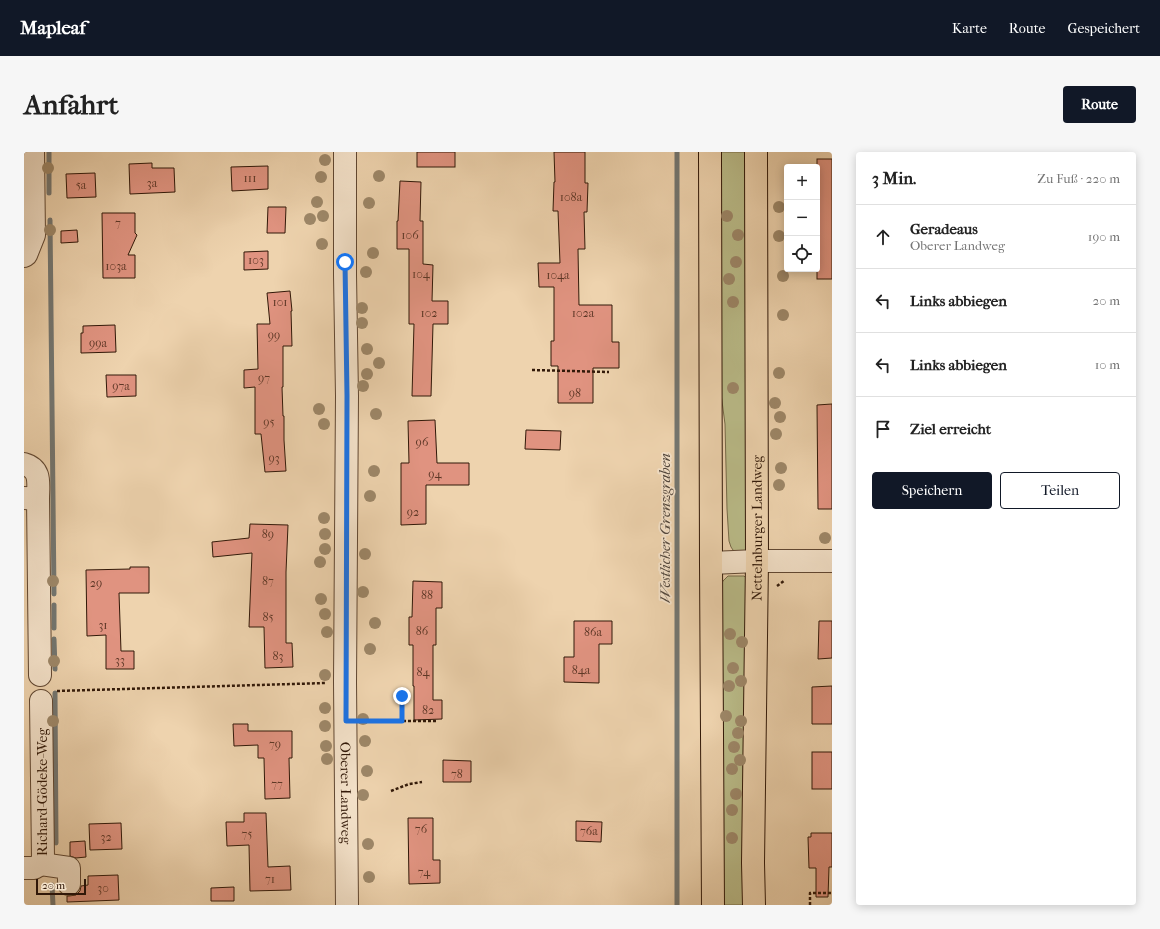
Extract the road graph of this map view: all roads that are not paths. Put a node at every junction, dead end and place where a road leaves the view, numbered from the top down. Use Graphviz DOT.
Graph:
graph roads {
  1 [pos="33,152"];
  2 [pos="345,152"];
  3 [pos="710,152"];
  4 [pos="756,152"];
  5 [pos="24,256"];
  6 [pos="24,464"];
  7 [pos="31,498"];
  8 [pos="757,561"];
  9 [pos="832,561"];
  10 [pos="711,563"];
  11 [pos="40,675"];
  12 [pos="49,696"];
  13 [pos="33,866"];
  14 [pos="69,884"];
  15 [pos="347,905"];
  16 [pos="713,905"];
  17 [pos="754,905"];
  1 -- 5 [label="street"];
  2 -- 15 [label="street, Oberer Landweg"];
  3 -- 10 [label="main road"];
  4 -- 8 [label="main road, Nettelnburger Landweg"];
  6 -- 7 [label="street"];
  7 -- 11 [label="street"];
  8 -- 9 [label="street"];
  8 -- 10 [label="street"];
  8 -- 17 [label="main road, Nettelnburger Landweg"];
  10 -- 16 [label="main road"];
  12 -- 13 [label="street, Richard-Gödeke-Weg"];
  13 -- 14 [label="street"];
}
